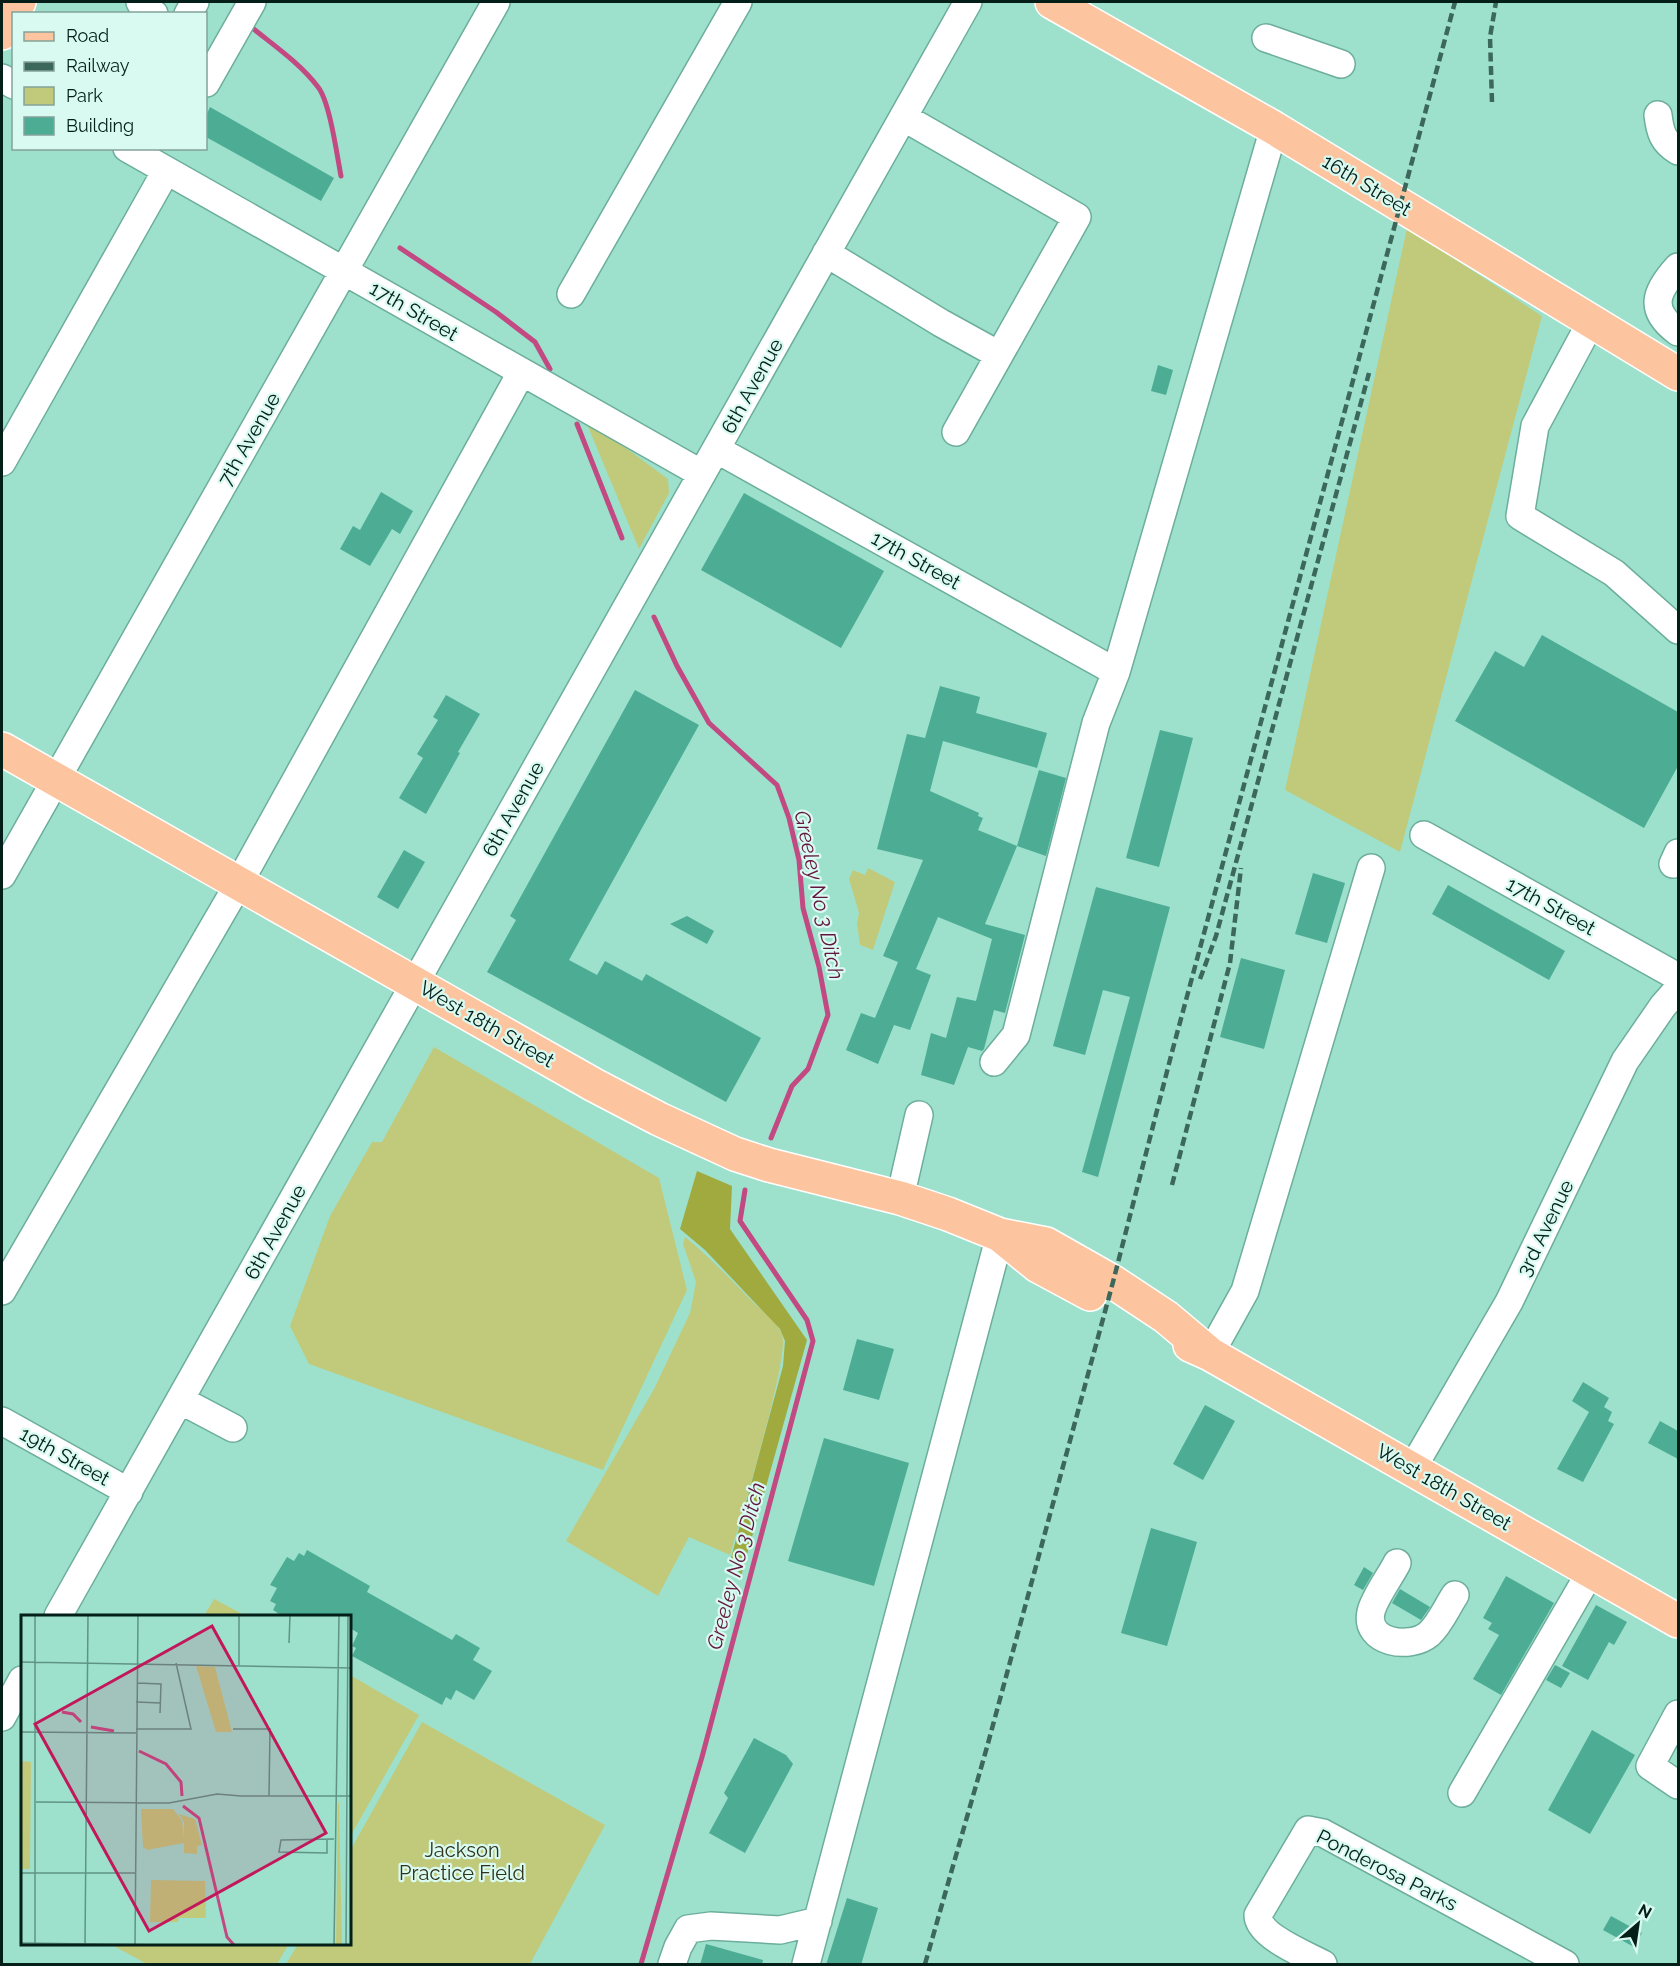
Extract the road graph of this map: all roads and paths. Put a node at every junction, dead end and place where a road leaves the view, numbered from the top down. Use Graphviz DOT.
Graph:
graph roads {
  1 [pos="140,2"];
  2 [pos="252,2"];
  3 [pos="496,2"];
  4 [pos="738,2"];
  5 [pos="968,2"];
  6 [pos="1052,2"];
  7 [pos="151,12"];
  8 [pos="12,15"];
  9 [pos="2,33"];
  10 [pos="1266,38"];
  11 [pos="214,47"];
  12 [pos="1341,64"];
  13 [pos="207,78"];
  14 [pos="1658,115"];
  15 [pos="903,117"];
  16 [pos="1274,128"];
  17 [pos="132,150"];
  18 [pos="1678,151"];
  19 [pos="164,162"];
  20 [pos="826,253"];
  21 [pos="1678,267"];
  22 [pos="344,271"];
  23 [pos="571,294"];
  24 [pos="1591,322"];
  25 [pos="1678,332"];
  26 [pos="999,355"];
  27 [pos="521,373"];
  28 [pos="1678,374"];
  29 [pos="956,432"];
  30 [pos="716,449"];
  31 [pos="2,462"];
  32 [pos="702,474"];
  33 [pos="1678,630"];
  34 [pos="1116,672"];
  35 [pos="2,748"];
  36 [pos="56,779"];
  37 [pos="1424,835"];
  38 [pos="1371,868"];
  39 [pos="2,875"];
  40 [pos="239,883"];
  41 [pos="1678,977"];
  42 [pos="415,983"];
  43 [pos="1678,989"];
  44 [pos="994,1062"];
  45 [pos="919,1115"];
  46 [pos="900,1198"];
  47 [pos="1000,1235"];
  48 [pos="2,1291"];
  49 [pos="1210,1354"];
  50 [pos="180,1400"];
  51 [pos="2,1421"];
  52 [pos="232,1428"];
  53 [pos="1412,1469"];
  54 [pos="129,1492"];
  55 [pos="1397,1563"];
  56 [pos="1591,1570"];
  57 [pos="1455,1595"];
  58 [pos="59,1615"];
  59 [pos="1678,1621"];
  60 [pos="21,1682"];
  61 [pos="1678,1714"];
  62 [pos="2,1718"];
  63 [pos="1678,1785"];
  64 [pos="1462,1793"];
  65 [pos="818,1921"];
  66 [pos="672,1965"];
  67 [pos="806,1965"];
  68 [pos="1323,1965"];
  69 [pos="1565,1965"];
  1 -- 7 [label="street"];
  2 -- 11 [label="street"];
  3 -- 22 [label="street, 7th Avenue"];
  4 -- 23 [label="street"];
  5 -- 15 [label="street, 6th Avenue"];
  6 -- 16 [label="main road, 16th Street"];
  8 -- 9 [label="main road"];
  10 -- 12 [label="street"];
  11 -- 13 [label="street"];
  14 -- 18 [label="street"];
  15 -- 20 [label="street, 6th Avenue"];
  15 -- 26 [label="street"];
  16 -- 24 [label="main road, 16th Street"];
  16 -- 34 [label="street"];
  17 -- 19 [label="street, 17th Street"];
  19 -- 22 [label="street, 17th Street"];
  19 -- 31 [label="street"];
  20 -- 26 [label="street"];
  20 -- 30 [label="street, 6th Avenue"];
  21 -- 25 [label="street"];
  22 -- 27 [label="street, 17th Street"];
  22 -- 36 [label="street, 7th Avenue"];
  24 -- 28 [label="main road, 16th Street"];
  24 -- 33 [label="street"];
  26 -- 29 [label="street"];
  27 -- 32 [label="street, 17th Street"];
  27 -- 40 [label="street"];
  30 -- 32 [label="street, 6th Avenue"];
  30 -- 34 [label="street, 17th Street"];
  32 -- 42 [label="street, 6th Avenue"];
  34 -- 44 [label="street"];
  35 -- 36 [label="main road, West 18th Street"];
  36 -- 39 [label="street, 7th Avenue"];
  36 -- 40 [label="main road, West 18th Street"];
  37 -- 41 [label="street, 17th Street"];
  38 -- 49 [label="street"];
  40 -- 42 [label="main road, West 18th Street"];
  40 -- 48 [label="street"];
  42 -- 46 [label="main road, West 18th Street"];
  42 -- 50 [label="street, 6th Avenue"];
  43 -- 53 [label="street, 3rd Avenue"];
  45 -- 46 [label="street"];
  46 -- 47 [label="main road, West 18th Street"];
  47 -- 49 [label="main road, West 18th Street"];
  47 -- 65 [label="street"];
  49 -- 53 [label="main road, West 18th Street"];
  50 -- 52 [label="street"];
  50 -- 54 [label="street, 6th Avenue"];
  51 -- 54 [label="street, 19th Street"];
  53 -- 56 [label="main road, West 18th Street"];
  54 -- 58 [label="street, 6th Avenue"];
  55 -- 57 [label="street"];
  56 -- 59 [label="main road, West 18th Street"];
  56 -- 64 [label="street"];
  60 -- 62 [label="street"];
  61 -- 63 [label="street"];
  65 -- 66 [label="street"];
  65 -- 67 [label="street"];
  68 -- 69 [label="street, Ponderosa Parks"];
}
